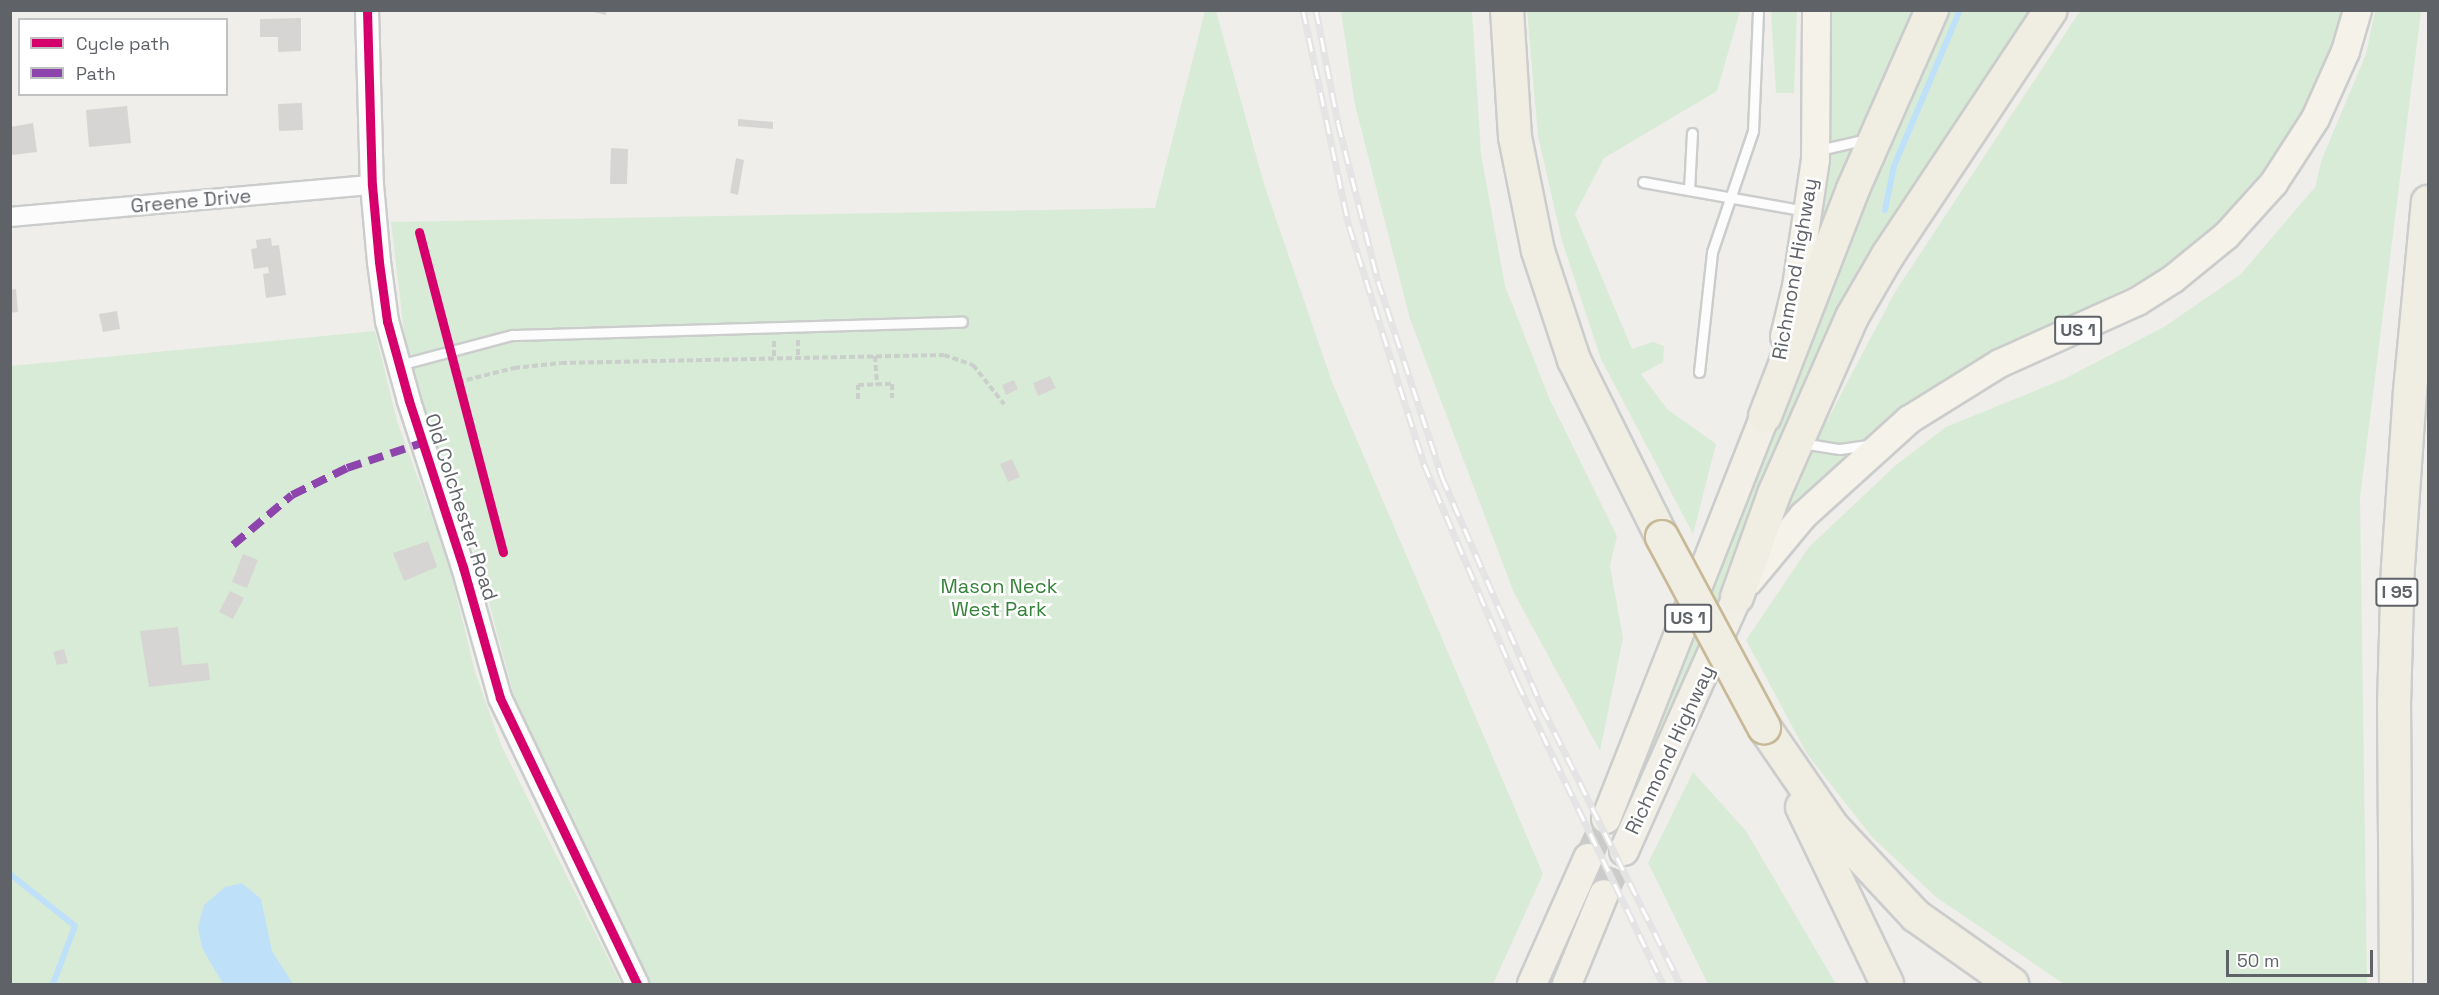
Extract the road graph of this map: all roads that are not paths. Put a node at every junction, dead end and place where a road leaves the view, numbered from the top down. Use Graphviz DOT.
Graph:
graph roads {
  1 [pos="367,10"];
  2 [pos="1507,10"];
  3 [pos="1758,10"];
  4 [pos="1816,10"];
  5 [pos="1932,10"];
  6 [pos="2051,10"];
  7 [pos="2357,10"];
  8 [pos="1692,133"];
  9 [pos="1878,136"];
  10 [pos="1815,151"];
  11 [pos="1643,182"];
  12 [pos="372,184"];
  13 [pos="1689,190"];
  14 [pos="1729,198"];
  15 [pos="2428,202"];
  16 [pos="1808,212"];
  17 [pos="10,217"];
  18 [pos="962,322"];
  19 [pos="399,365"];
  20 [pos="1699,372"];
  21 [pos="1765,416"];
  22 [pos="1796,442"];
  23 [pos="1877,444"];
  24 [pos="1737,597"];
  25 [pos="1764,727"];
  26 [pos="1606,819"];
  27 [pos="1624,851"];
  28 [pos="1588,858"];
  29 [pos="1604,894"];
  30 [pos="637,984"];
  31 [pos="1532,984"];
  32 [pos="1567,984"];
  33 [pos="1887,984"];
  34 [pos="2012,984"];
  35 [pos="2396,984"];
  1 -- 12 [label="street, Old Colchester Road"];
  2 -- 25 [label="highway, bridge"];
  3 -- 14 [label="lane"];
  4 -- 10 [label="main road, Richmond Highway / US 1"];
  5 -- 9 [label="highway"];
  6 -- 22 [label="highway"];
  7 -- 23 [label="main road, Richmond Highway / US 1"];
  8 -- 13 [label="lane"];
  9 -- 10 [label="lane"];
  9 -- 21 [label="highway"];
  10 -- 16 [label="main road, Richmond Highway / US 1"];
  11 -- 13 [label="lane"];
  12 -- 17 [label="street, Greene Drive"];
  12 -- 19 [label="street, Old Colchester Road"];
  13 -- 14 [label="lane"];
  14 -- 16 [label="lane"];
  14 -- 20 [label="lane"];
  15 -- 35 [label="highway, I 95"];
  16 -- 21 [label="main road, Richmond Highway / US 1"];
  18 -- 19 [label="lane"];
  19 -- 30 [label="street, Old Colchester Road"];
  21 -- 26 [label="highway, Richmond Highway / US 1"];
  22 -- 23 [label="lane"];
  22 -- 24 [label="highway"];
  23 -- 24 [label="main road, Richmond Highway / US 1"];
  24 -- 27 [label="highway, Richmond Highway / US 1"];
  25 -- 33 [label="highway"];
  25 -- 34 [label="highway"];
  28 -- 31 [label="highway"];
  29 -- 32 [label="highway"];
}
